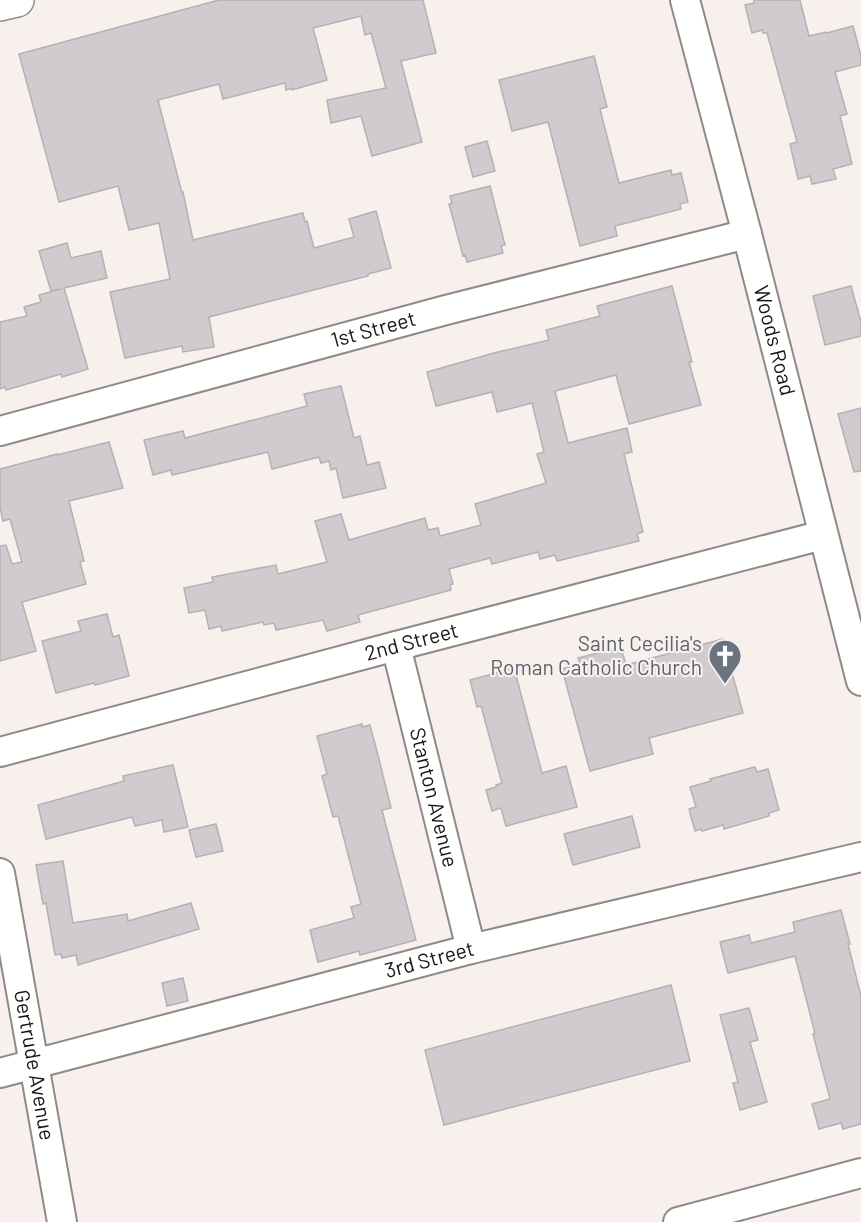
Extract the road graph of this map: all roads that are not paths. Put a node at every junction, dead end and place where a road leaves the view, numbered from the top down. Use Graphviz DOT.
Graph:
graph roads {
  1 [pos="17,0"];
  2 [pos="686,0"];
  3 [pos="0,4"];
  4 [pos="747,234"];
  5 [pos="0,431"];
  6 [pos="823,535"];
  7 [pos="396,646"];
  8 [pos="861,681"];
  9 [pos="0,752"];
  10 [pos="861,857"];
  11 [pos="0,873"];
  12 [pos="471,949"];
  13 [pos="35,1065"];
  14 [pos="0,1074"];
  15 [pos="861,1173"];
  16 [pos="62,1222"];
  17 [pos="678,1222"];
  1 -- 3 [label="main road"];
  2 -- 4 [label="street, Woods Road"];
  4 -- 5 [label="street, 1st Street"];
  4 -- 6 [label="street, Woods Road"];
  6 -- 7 [label="street, 2nd Street"];
  6 -- 8 [label="street, Woods Road"];
  7 -- 9 [label="street, 2nd Street"];
  7 -- 12 [label="street, Stanton Avenue"];
  10 -- 12 [label="street, 3rd Street"];
  11 -- 13 [label="street, Gertrude Avenue"];
  12 -- 13 [label="street, 3rd Street"];
  13 -- 14 [label="street, 3rd Street"];
  13 -- 16 [label="street, Gertrude Avenue"];
  15 -- 17 [label="street"];
}
